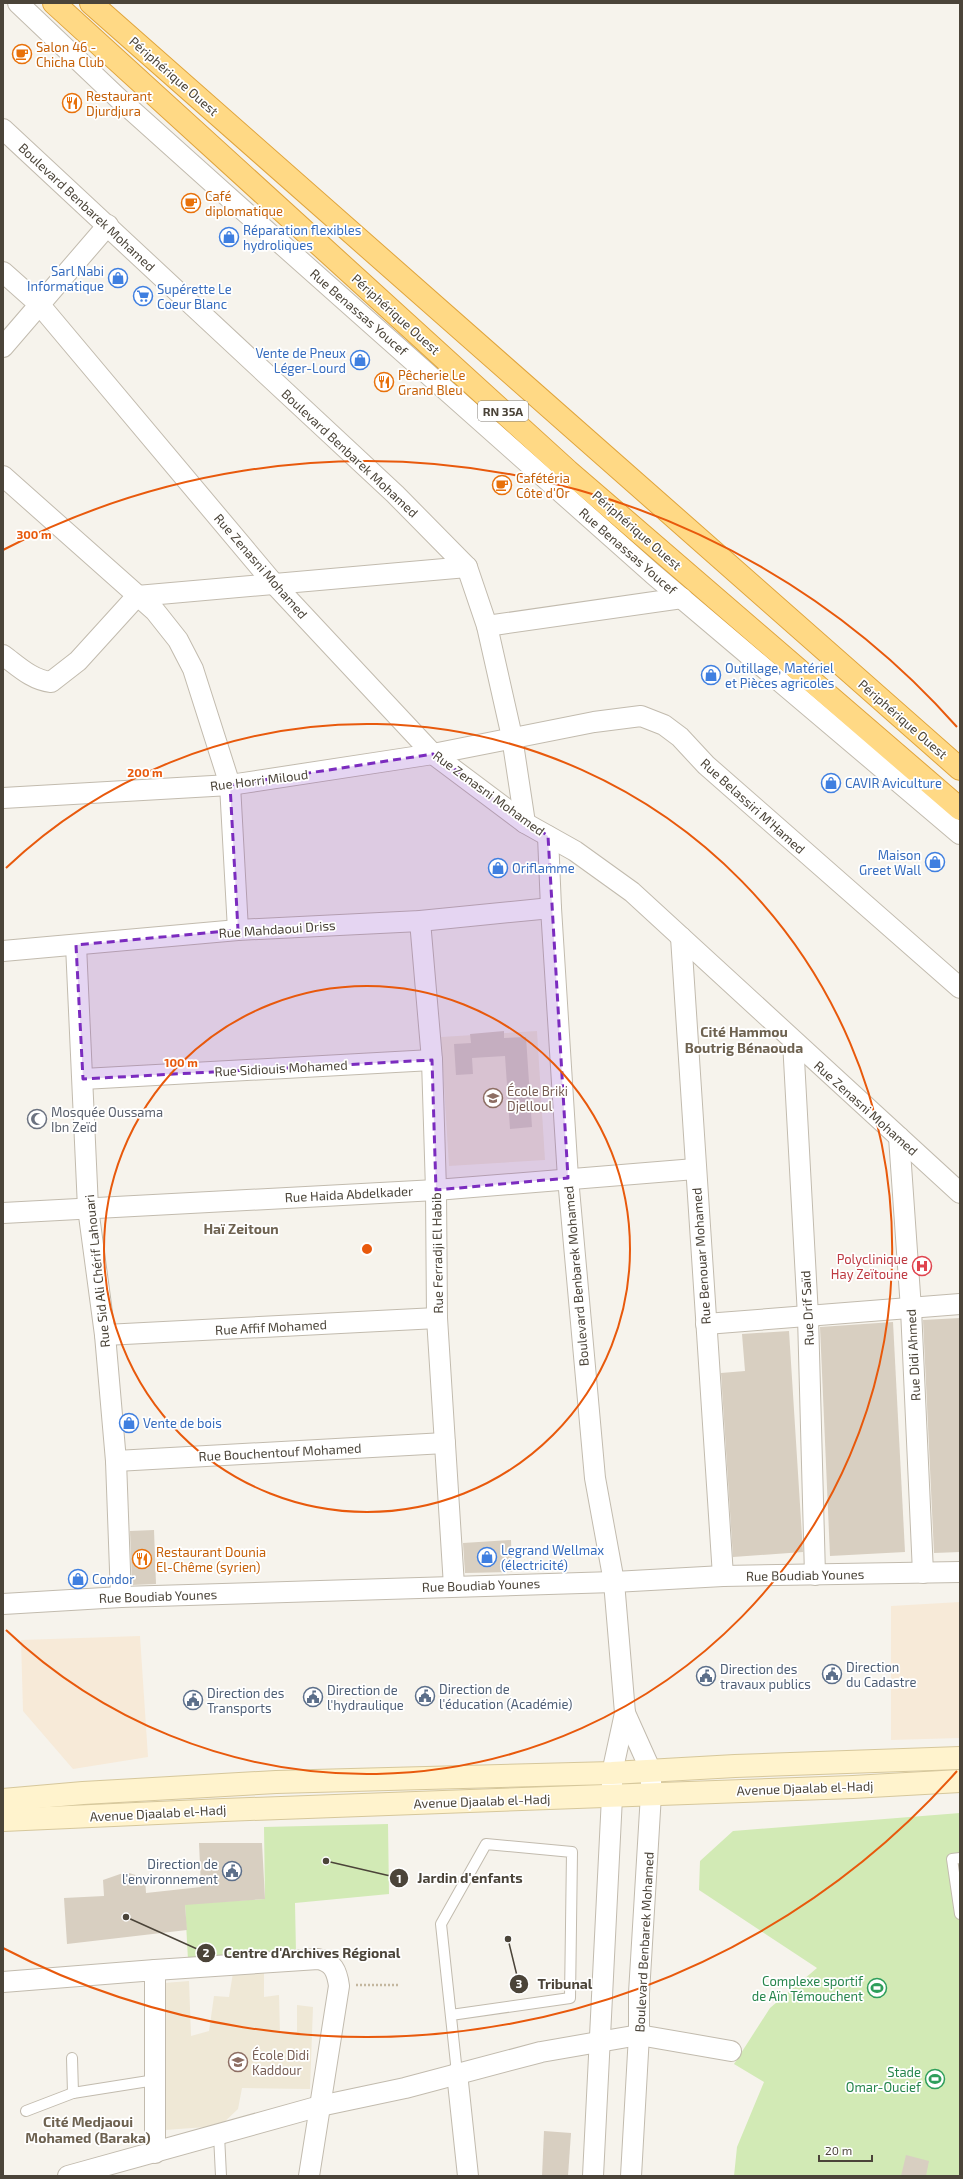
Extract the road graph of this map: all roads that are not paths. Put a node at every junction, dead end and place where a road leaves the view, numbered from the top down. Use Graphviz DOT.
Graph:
graph roads {
  1 [pos="18,3"];
  2 [pos="54,3"];
  3 [pos="91,3"];
  4 [pos="3,129"];
  5 [pos="108,225"];
  6 [pos="3,272"];
  7 [pos="39,304"];
  8 [pos="3,347"];
  9 [pos="3,476"];
  10 [pos="467,568"];
  11 [pos="275,585"];
  12 [pos="137,596"];
  13 [pos="682,598"];
  14 [pos="487,626"];
  15 [pos="3,655"];
  16 [pos="512,737"];
  17 [pos="433,754"];
  18 [pos="960,769"];
  19 [pos="230,785"];
  20 [pos="3,798"];
  21 [pos="960,809"];
  22 [pos="525,823"];
  23 [pos="960,834"];
  24 [pos="548,836"];
  25 [pos="550,908"];
  26 [pos="420,921"];
  27 [pos="238,930"];
  28 [pos="681,937"];
  29 [pos="76,945"];
  30 [pos="3,951"];
  31 [pos="960,988"];
  32 [pos="793,1042"];
  33 [pos="432,1060"];
  34 [pos="83,1079"];
  35 [pos="899,1137"];
  36 [pos="695,1169"];
  37 [pos="568,1178"];
  38 [pos="436,1190"];
  39 [pos="960,1193"];
  40 [pos="88,1208"];
  41 [pos="3,1213"];
  42 [pos="960,1304"];
  43 [pos="911,1309"];
  44 [pos="808,1316"];
  45 [pos="437,1318"];
  46 [pos="706,1324"];
  47 [pos="105,1335"];
  48 [pos="445,1443"];
  49 [pos="116,1461"];
  50 [pos="960,1572"];
  51 [pos="923,1573"];
  52 [pos="815,1575"];
  53 [pos="723,1576"];
  54 [pos="614,1582"];
  55 [pos="454,1586"];
  56 [pos="122,1597"];
  57 [pos="3,1604"];
  58 [pos="625,1713"];
  59 [pos="960,1758"];
  60 [pos="651,1771"];
  61 [pos="612,1773"];
  62 [pos="960,1781"];
  63 [pos="651,1794"];
  64 [pos="612,1796"];
  65 [pos="3,1800"];
  66 [pos="3,1820"];
  67 [pos="960,1858"];
  68 [pos="960,1914"];
  69 [pos="155,1970"];
  70 [pos="3,1982"];
  71 [pos="452,2015"];
  72 [pos="639,2035"];
  73 [pos="600,2041"];
  74 [pos="731,2051"];
  75 [pos="72,2058"];
  76 [pos="457,2072"];
  77 [pos="155,2080"];
  78 [pos="73,2093"];
  79 [pos="320,2106"];
  80 [pos="26,2111"];
  81 [pos="219,2135"];
  82 [pos="155,2154"];
  83 [pos="68,2176"];
  84 [pos="222,2176"];
  85 [pos="309,2176"];
  86 [pos="468,2176"];
  87 [pos="593,2176"];
  88 [pos="631,2176"];
  1 -- 13 [label="street, Rue Benassas Youcef"];
  2 -- 21 [label="highway, Périphérique Ouest / RN 35A"];
  3 -- 18 [label="highway, Périphérique Ouest / RN 35A"];
  4 -- 5 [label="street, Boulevard Benbarek Mohamed"];
  5 -- 7 [label="street"];
  5 -- 10 [label="street, Boulevard Benbarek Mohamed"];
  6 -- 7 [label="street, Rue Zenasni Mohamed"];
  7 -- 8 [label="street"];
  7 -- 11 [label="street, Rue Zenasni Mohamed"];
  9 -- 12 [label="street"];
  10 -- 11 [label="street"];
  10 -- 14 [label="street, Boulevard Benbarek Mohamed"];
  11 -- 12 [label="street"];
  11 -- 17 [label="street, Rue Zenasni Mohamed"];
  12 -- 15 [label="street"];
  12 -- 19 [label="street"];
  13 -- 14 [label="street"];
  13 -- 23 [label="street, Rue Benassas Youcef"];
  14 -- 16 [label="street, Boulevard Benbarek Mohamed"];
  16 -- 17 [label="street, Rue Horri Miloud"];
  16 -- 22 [label="street, Boulevard Benbarek Mohamed"];
  16 -- 31 [label="street, Rue Belassiri M'Hamed"];
  17 -- 19 [label="street, Rue Horri Miloud"];
  17 -- 22 [label="street, Rue Zenasni Mohamed"];
  19 -- 20 [label="street, Rue Horri Miloud"];
  19 -- 27 [label="street"];
  22 -- 24 [label="street, Rue Zenasni Mohamed"];
  24 -- 25 [label="street, Boulevard Benbarek Mohamed"];
  24 -- 28 [label="street, Rue Zenasni Mohamed"];
  25 -- 26 [label="street, Rue Mahdaoui Driss"];
  25 -- 37 [label="street, Boulevard Benbarek Mohamed"];
  26 -- 27 [label="street, Rue Mahdaoui Driss"];
  26 -- 33 [label="street, Rue Ferradji El Habib"];
  27 -- 29 [label="street, Rue Mahdaoui Driss"];
  28 -- 32 [label="street, Rue Zenasni Mohamed"];
  28 -- 36 [label="street, Rue Benouar Mohamed"];
  29 -- 30 [label="street, Rue Mahdaoui Driss"];
  29 -- 34 [label="street, Rue Sid Ali Chérif Lahouari"];
  32 -- 35 [label="street, Rue Zenasni Mohamed"];
  32 -- 44 [label="street, Rue Drif Saïd"];
  33 -- 34 [label="street, Rue Sidiouis Mohamed"];
  33 -- 38 [label="street, Rue Ferradji El Habib"];
  34 -- 40 [label="street, Rue Sid Ali Chérif Lahouari"];
  35 -- 39 [label="street, Rue Zenasni Mohamed"];
  35 -- 43 [label="street, Rue Didi Ahmed"];
  36 -- 37 [label="street, Rue Haida Abdelkader"];
  36 -- 46 [label="street, Rue Benouar Mohamed"];
  37 -- 38 [label="street, Rue Haida Abdelkader"];
  37 -- 54 [label="street, Boulevard Benbarek Mohamed"];
  38 -- 40 [label="street, Rue Haida Abdelkader"];
  38 -- 45 [label="street, Rue Ferradji El Habib"];
  40 -- 41 [label="street, Rue Haida Abdelkader"];
  40 -- 47 [label="street, Rue Sid Ali Chérif Lahouari"];
  42 -- 43 [label="street"];
  43 -- 44 [label="street"];
  43 -- 51 [label="street, Rue Didi Ahmed"];
  44 -- 46 [label="street"];
  44 -- 52 [label="street, Rue Drif Saïd"];
  45 -- 47 [label="street, Rue Affif Mohamed"];
  45 -- 48 [label="street, Rue Ferradji El Habib"];
  46 -- 53 [label="street, Rue Benouar Mohamed"];
  47 -- 49 [label="street, Rue Sid Ali Chérif Lahouari"];
  48 -- 49 [label="street, Rue Bouchentouf Mohamed"];
  48 -- 55 [label="street, Rue Ferradji El Habib"];
  49 -- 56 [label="street, Rue Sid Ali Chérif Lahouari"];
  50 -- 51 [label="street, Rue Boudiab Younes"];
  51 -- 52 [label="street, Rue Boudiab Younes"];
  52 -- 53 [label="street, Rue Boudiab Younes"];
  53 -- 54 [label="street, Rue Boudiab Younes"];
  54 -- 55 [label="street, Rue Boudiab Younes"];
  54 -- 58 [label="street, Boulevard Benbarek Mohamed"];
  55 -- 56 [label="street, Rue Boudiab Younes"];
  56 -- 57 [label="street, Rue Boudiab Younes"];
  58 -- 60 [label="street, Boulevard Benbarek Mohamed"];
  58 -- 61 [label="street, Boulevard Benbarek Mohamed"];
  59 -- 60 [label="main road, Avenue Djaalab el-Hadj"];
  60 -- 61 [label="main road, Avenue Djaalab el-Hadj"];
  60 -- 63 [label="street, Boulevard Benbarek Mohamed"];
  61 -- 64 [label="street, Boulevard Benbarek Mohamed"];
  61 -- 65 [label="main road, Avenue Djaalab el-Hadj"];
  62 -- 63 [label="main road, Avenue Djaalab el-Hadj"];
  63 -- 64 [label="main road, Avenue Djaalab el-Hadj"];
  63 -- 72 [label="street, Boulevard Benbarek Mohamed"];
  64 -- 66 [label="main road, Avenue Djaalab el-Hadj"];
  64 -- 73 [label="street, Boulevard Benbarek Mohamed"];
  67 -- 68 [label="lane"];
  69 -- 70 [label="street"];
  69 -- 77 [label="street"];
  69 -- 79 [label="street"];
  71 -- 71 [label="lane"];
  71 -- 76 [label="lane"];
  72 -- 73 [label="street"];
  72 -- 74 [label="street"];
  72 -- 88 [label="street, Boulevard Benbarek Mohamed"];
  73 -- 76 [label="street"];
  73 -- 87 [label="street, Boulevard Benbarek Mohamed"];
  75 -- 78 [label="lane"];
  76 -- 79 [label="street"];
  76 -- 86 [label="street"];
  77 -- 78 [label="lane"];
  77 -- 82 [label="street"];
  78 -- 80 [label="lane"];
  79 -- 81 [label="street"];
  79 -- 85 [label="street"];
  81 -- 82 [label="street"];
  81 -- 84 [label="lane"];
  82 -- 83 [label="street"];
}
